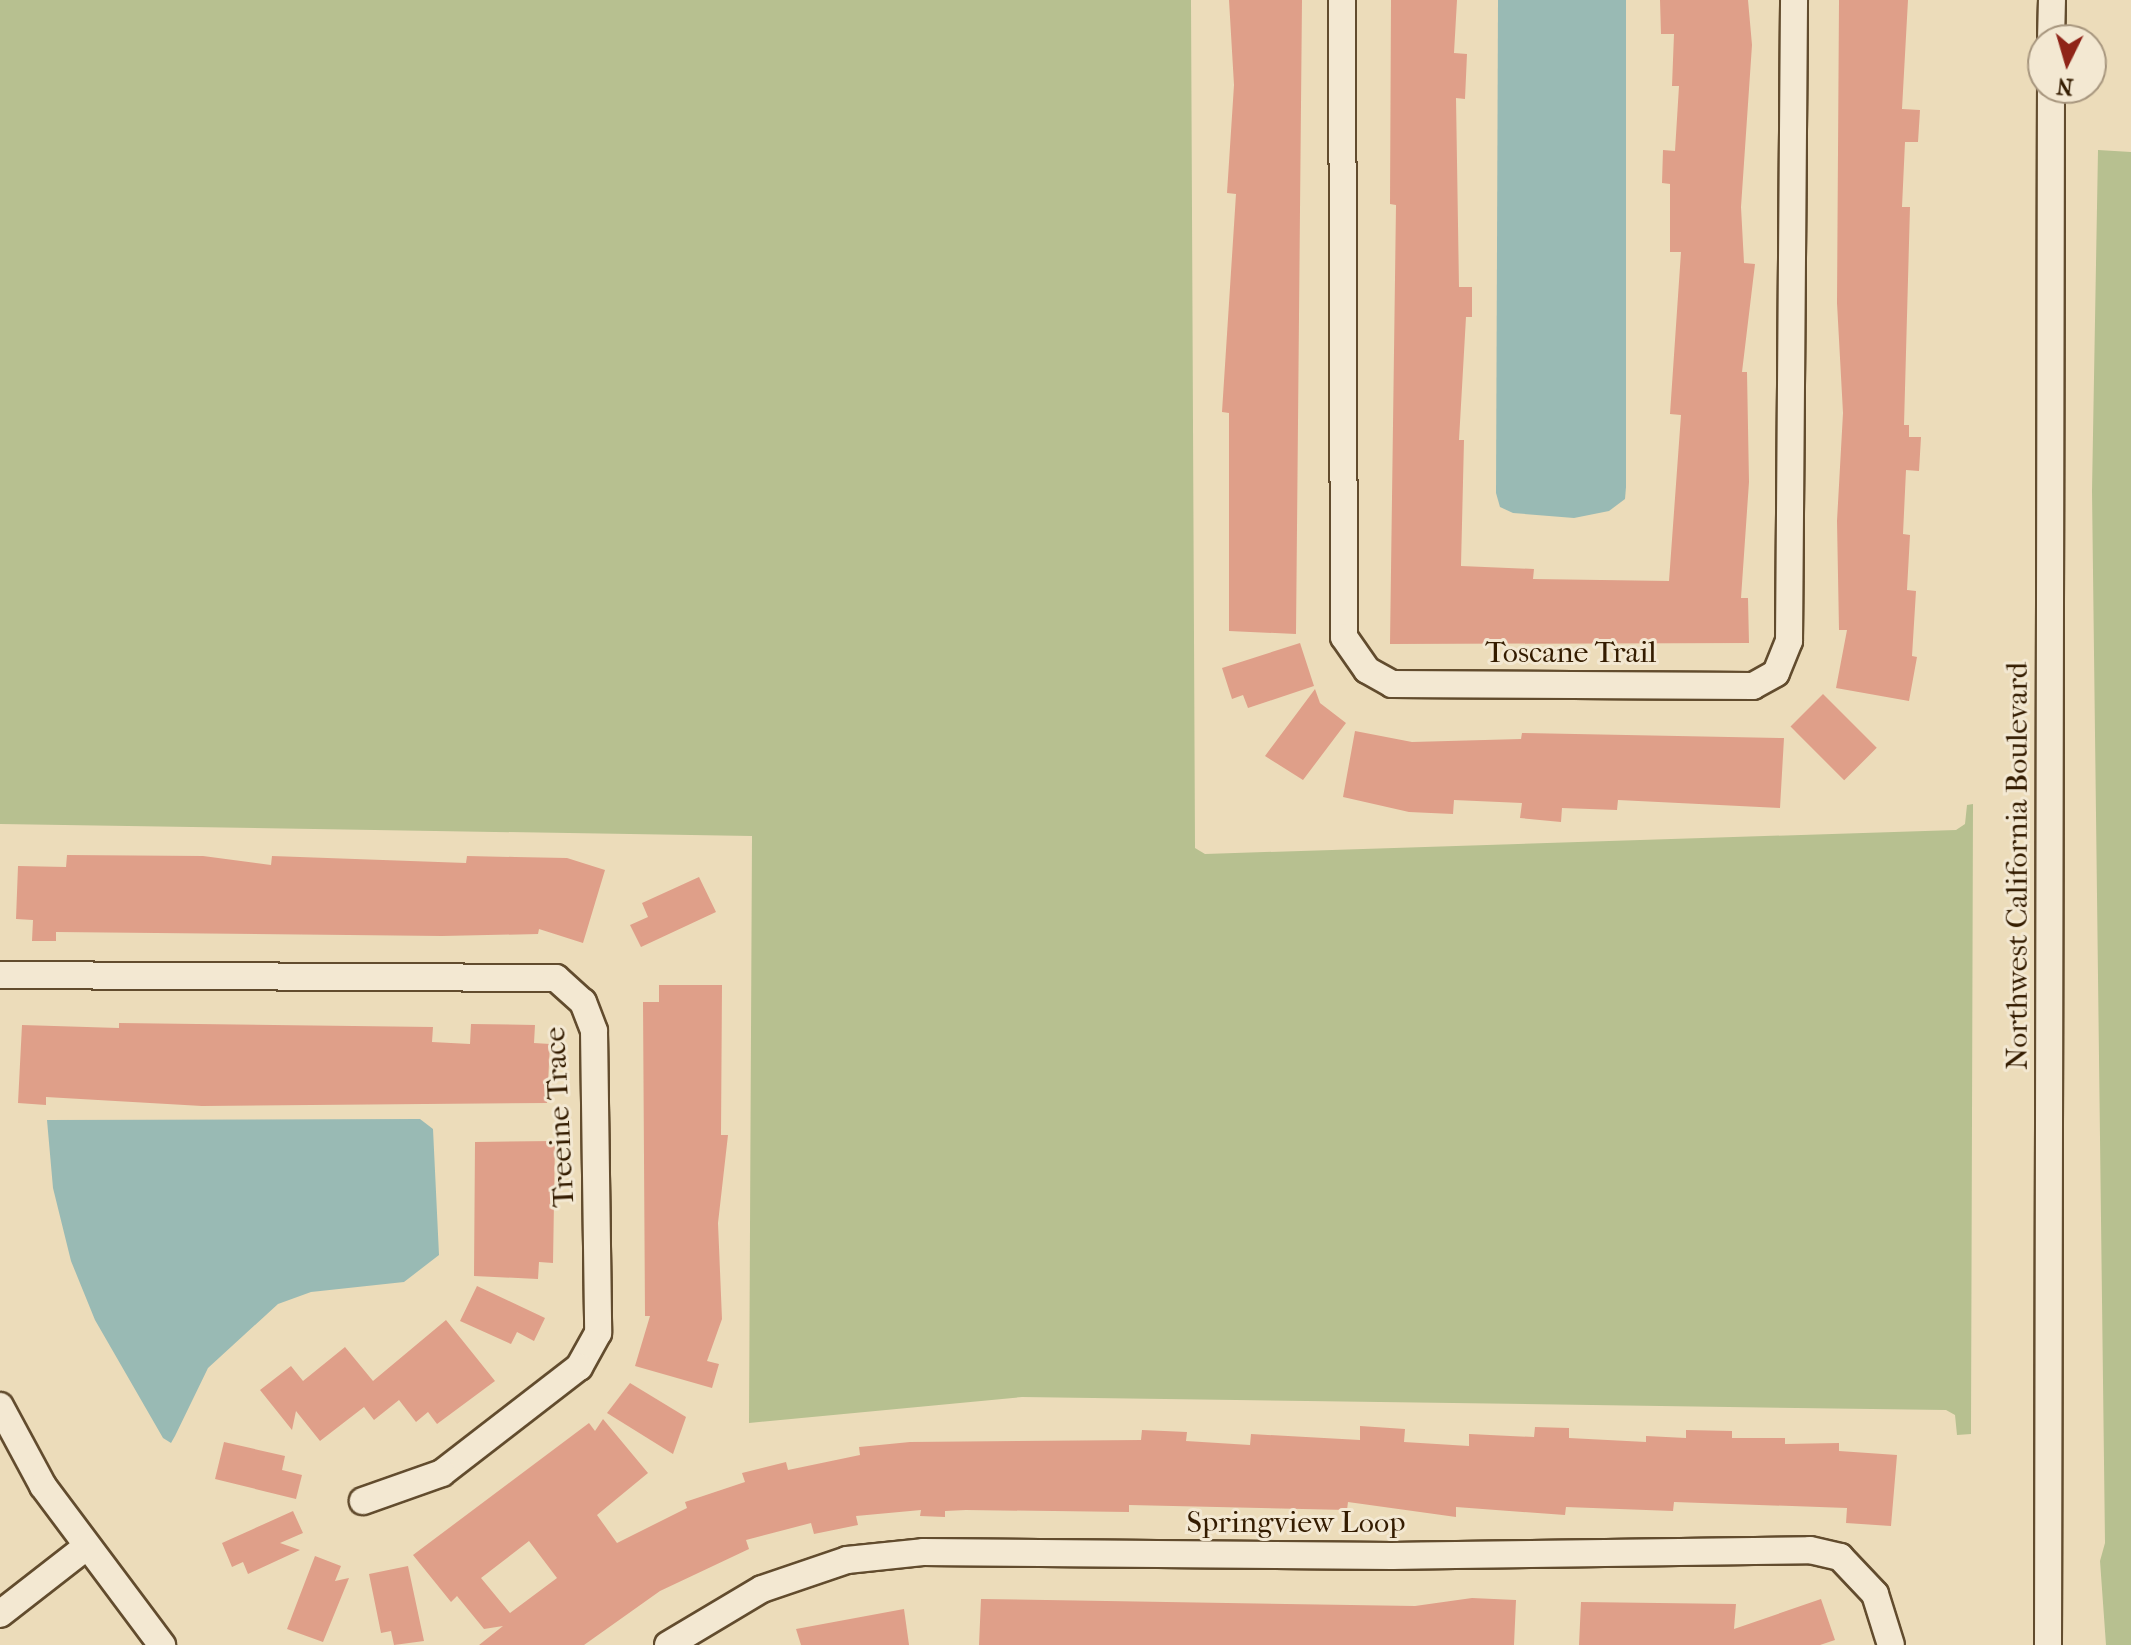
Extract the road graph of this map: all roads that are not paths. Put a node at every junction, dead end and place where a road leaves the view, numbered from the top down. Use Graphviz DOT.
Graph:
graph roads {
  1 [pos="1342,0"];
  2 [pos="1794,0"];
  3 [pos="2052,0"];
  4 [pos="2051,24"];
  5 [pos="2051,104"];
  6 [pos="0,975"];
  7 [pos="0,1406"];
  8 [pos="363,1501"];
  9 [pos="86,1547"];
  10 [pos="0,1614"];
  11 [pos="162,1645"];
  12 [pos="668,1645"];
  13 [pos="1891,1645"];
  14 [pos="2048,1645"];
  1 -- 2 [label="street, Toscane Trail"];
  3 -- 4 [label="street"];
  5 -- 14 [label="street, Northwest California Boulevard"];
  6 -- 8 [label="street, Treeine Trace"];
  7 -- 9 [label="street"];
  9 -- 10 [label="street"];
  9 -- 11 [label="street"];
  12 -- 13 [label="street, Springview Loop"];
}
